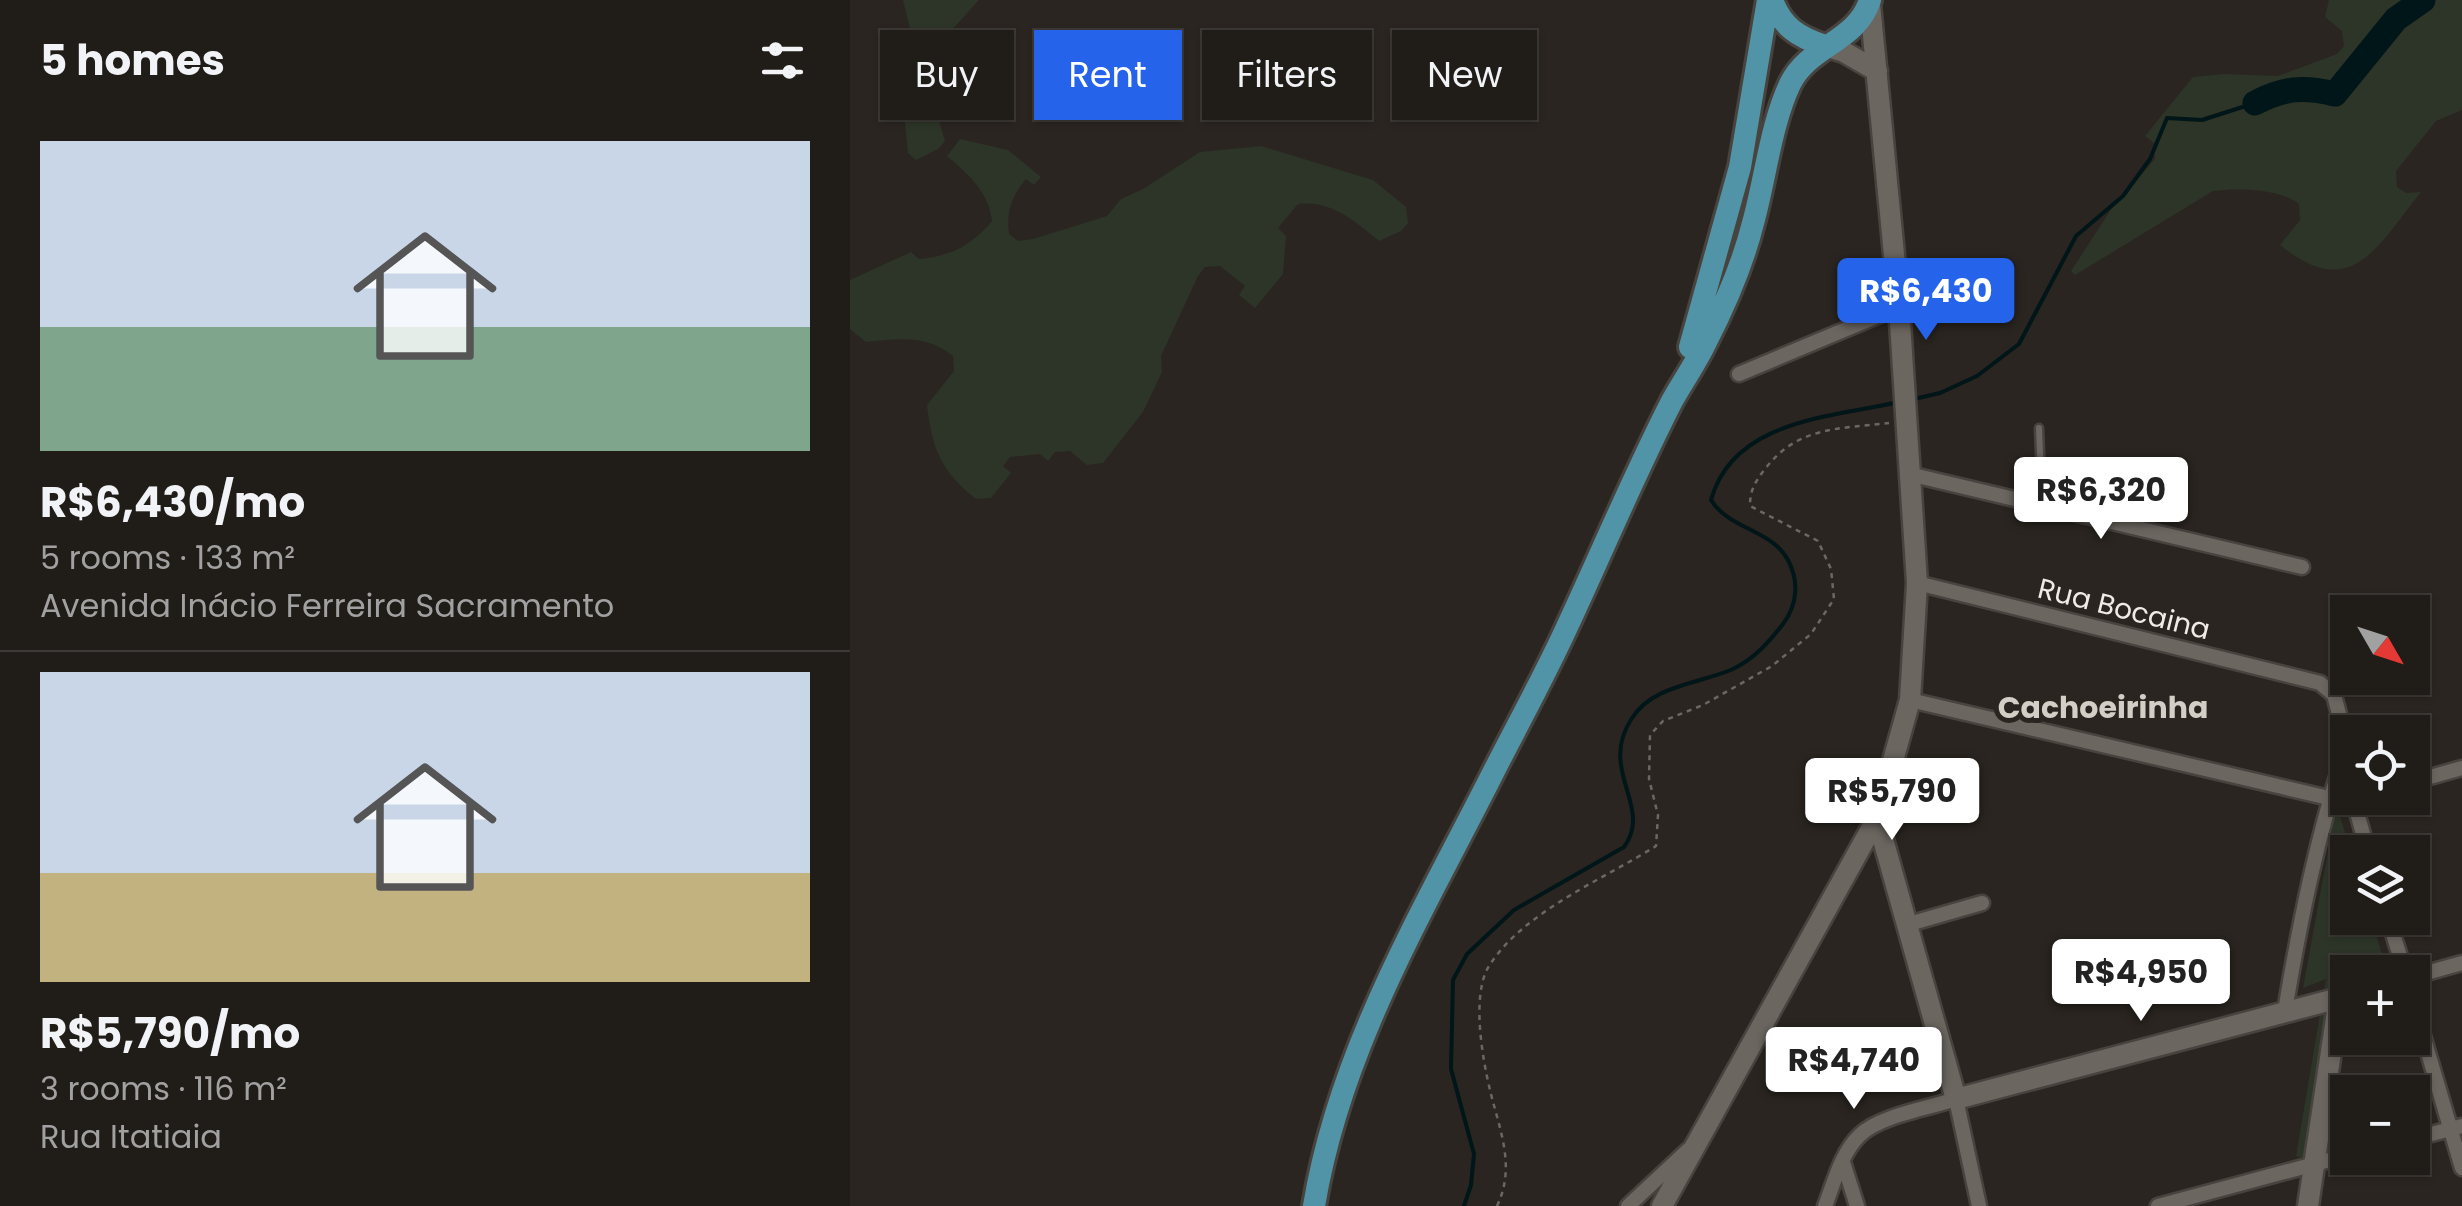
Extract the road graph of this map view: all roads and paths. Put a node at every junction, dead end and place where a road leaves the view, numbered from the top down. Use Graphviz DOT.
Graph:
graph roads {
  1 [pos="1770,0"];
  2 [pos="1870,2"];
  3 [pos="1825,46"];
  4 [pos="1878,71"];
  5 [pos="1899,307"];
  6 [pos="1739,374"];
  7 [pos="1672,402"];
  8 [pos="1906,422"];
  9 [pos="2039,428"];
  10 [pos="1910,474"];
  11 [pos="2042,506"];
  12 [pos="2302,567"];
  13 [pos="1917,583"];
  14 [pos="1910,700"];
  15 [pos="2339,715"];
  16 [pos="2462,768"];
  17 [pos="2430,777"];
  18 [pos="2330,795"];
  19 [pos="2329,798"];
  20 [pos="1877,818"];
  21 [pos="1982,903"];
  22 [pos="1909,924"];
  23 [pos="2462,963"];
  24 [pos="2430,972"];
  25 [pos="2330,999"];
  26 [pos="2285,1011"];
  27 [pos="2430,1050"];
  28 [pos="2333,1055"];
  29 [pos="1956,1099"];
  30 [pos="2457,1127"];
  31 [pos="2430,1134"];
  32 [pos="1700,1140"];
  33 [pos="2330,1160"];
  34 [pos="1842,1162"];
  35 [pos="2315,1164"];
  36 [pos="2462,1168"];
  37 [pos="1314,1206"];
  38 [pos="1497,1206"];
  39 [pos="1628,1206"];
  40 [pos="1662,1206"];
  41 [pos="1825,1206"];
  42 [pos="1857,1206"];
  43 [pos="1980,1206"];
  44 [pos="2158,1206"];
  45 [pos="2308,1206"];
  1 -- 3 [label="main road"];
  1 -- 7 [label="main road"];
  2 -- 3 [label="main road"];
  2 -- 4 [label="main road"];
  3 -- 4 [label="main road"];
  3 -- 7 [label="main road"];
  4 -- 5 [label="main road"];
  5 -- 6 [label="street"];
  5 -- 8 [label="main road"];
  7 -- 37 [label="main road"];
  8 -- 10 [label="main road"];
  8 -- 38 [label="path"];
  9 -- 11 [label="lane"];
  10 -- 11 [label="street"];
  10 -- 13 [label="main road"];
  11 -- 12 [label="street"];
  13 -- 14 [label="main road"];
  13 -- 15 [label="street, Rua Bocaina"];
  14 -- 19 [label="street"];
  14 -- 20 [label="main road"];
  16 -- 17 [label="street"];
  18 -- 19 [label="street"];
  19 -- 26 [label="street"];
  20 -- 22 [label="main road"];
  20 -- 32 [label="main road"];
  21 -- 22 [label="street"];
  22 -- 29 [label="main road"];
  23 -- 24 [label="street"];
  25 -- 26 [label="main road"];
  26 -- 29 [label="main road"];
  27 -- 30 [label="street"];
  28 -- 35 [label="main road"];
  29 -- 34 [label="street"];
  29 -- 43 [label="street"];
  30 -- 31 [label="street"];
  30 -- 36 [label="street"];
  32 -- 39 [label="street"];
  32 -- 40 [label="main road"];
  33 -- 35 [label="street"];
  34 -- 41 [label="street"];
  34 -- 42 [label="street"];
  35 -- 44 [label="street"];
  35 -- 45 [label="main road"];
}
